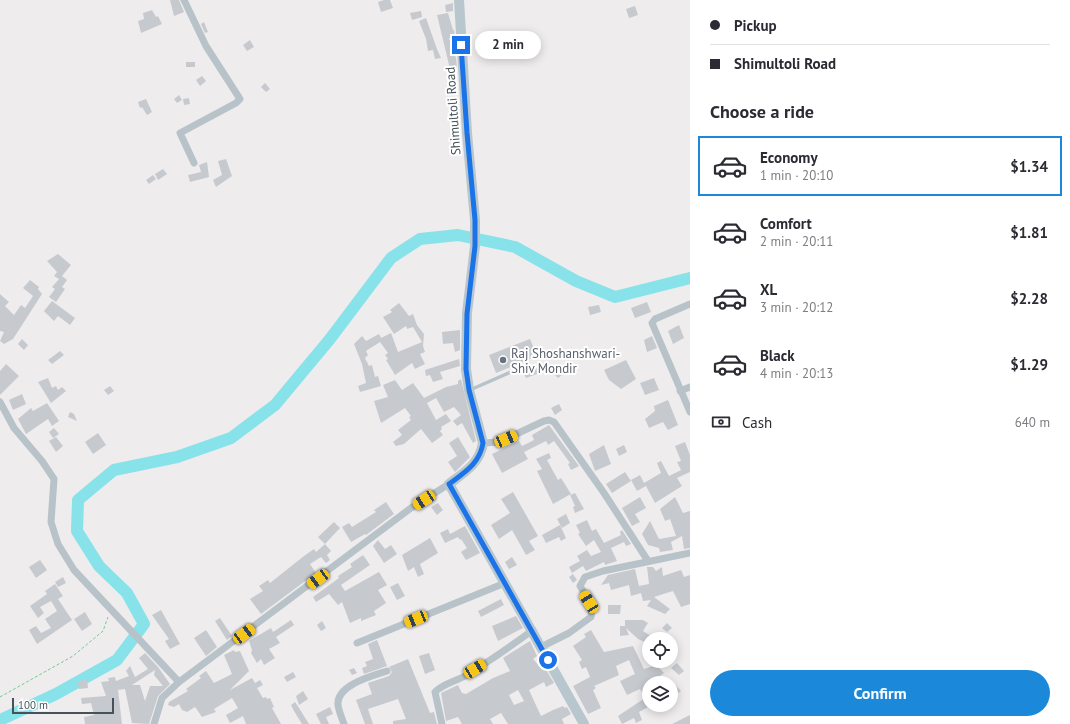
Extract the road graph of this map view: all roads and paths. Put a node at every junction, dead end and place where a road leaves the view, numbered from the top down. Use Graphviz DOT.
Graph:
graph roads {
  1 [pos="184,0"];
  2 [pos="459,0"];
  3 [pos="194,163"];
  4 [pos="690,304"];
  5 [pos="527,365"];
  6 [pos="690,387"];
  7 [pos="469,390"];
  8 [pos="680,391"];
  9 [pos="0,402"];
  10 [pos="690,412"];
  11 [pos="483,443"];
  12 [pos="449,484"];
  13 [pos="690,553"];
  14 [pos="648,561"];
  15 [pos="505,583"];
  16 [pos="112,613"];
  17 [pos="533,630"];
  18 [pos="357,643"];
  19 [pos="541,647"];
  20 [pos="387,671"];
  21 [pos="178,682"];
  22 [pos="0,697"];
  23 [pos="154,724"];
  24 [pos="344,724"];
  25 [pos="442,724"];
  26 [pos="584,724"];
  1 -- 3 [label="street"];
  2 -- 7 [label="street, Shimultoli Road"];
  4 -- 8 [label="street"];
  5 -- 7 [label="lane"];
  6 -- 8 [label="street"];
  7 -- 11 [label="street, Shimultoli Road"];
  8 -- 10 [label="street"];
  9 -- 16 [label="street"];
  11 -- 12 [label="street"];
  11 -- 14 [label="street"];
  12 -- 15 [label="street"];
  12 -- 21 [label="street"];
  13 -- 14 [label="street"];
  14 -- 19 [label="street"];
  15 -- 17 [label="street"];
  15 -- 18 [label="street"];
  16 -- 21 [label="street"];
  16 -- 22 [label="path"];
  17 -- 19 [label="street"];
  17 -- 25 [label="street"];
  19 -- 26 [label="street"];
  20 -- 24 [label="street"];
  21 -- 23 [label="street"];
}
